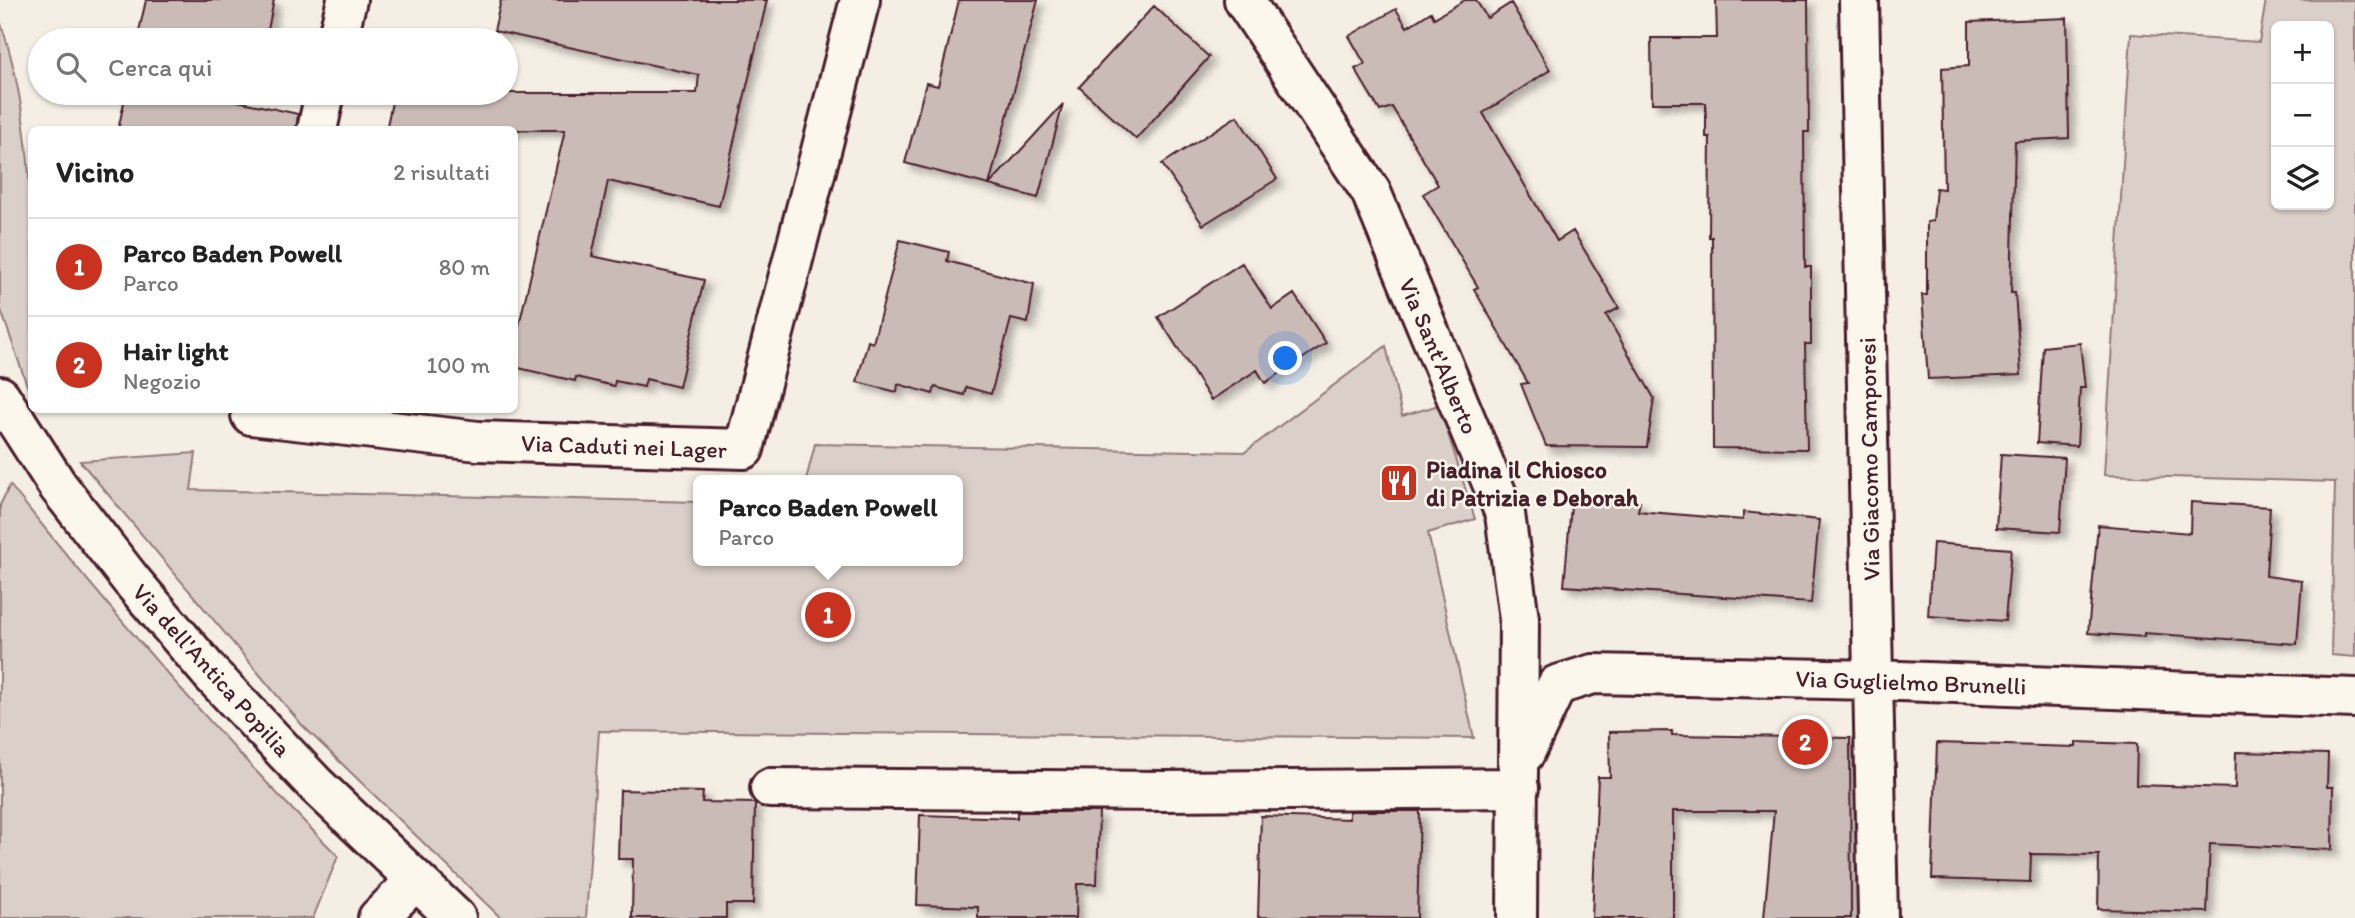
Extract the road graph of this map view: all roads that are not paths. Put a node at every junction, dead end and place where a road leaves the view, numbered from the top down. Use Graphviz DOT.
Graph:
graph roads {
  1 [pos="347,0"];
  2 [pos="860,0"];
  3 [pos="1244,0"];
  4 [pos="1859,0"];
  5 [pos="340,28"];
  6 [pos="322,105"];
  7 [pos="318,126"];
  8 [pos="0,396"];
  9 [pos="259,413"];
  10 [pos="1873,680"];
  11 [pos="2355,698"];
  12 [pos="1519,776"];
  13 [pos="770,788"];
  14 [pos="416,880"];
  15 [pos="378,918"];
  16 [pos="456,918"];
  17 [pos="1517,918"];
  18 [pos="1878,918"];
  1 -- 5 [label="street"];
  2 -- 9 [label="street, Via Caduti nei Lager"];
  3 -- 12 [label="street, Via Sant'Alberto"];
  4 -- 10 [label="street, Via Giacomo Camporesi"];
  6 -- 7 [label="street"];
  8 -- 14 [label="street, Via dell'Antica Popilia"];
  10 -- 11 [label="street, Via Guglielmo Brunelli"];
  10 -- 12 [label="street, Via Guglielmo Brunelli"];
  10 -- 18 [label="street, Via Giacomo Camporesi"];
  12 -- 13 [label="street"];
  12 -- 17 [label="street, Via Sant'Alberto"];
  14 -- 15 [label="street"];
  14 -- 16 [label="street, Via dell'Antica Popilia"];
}
